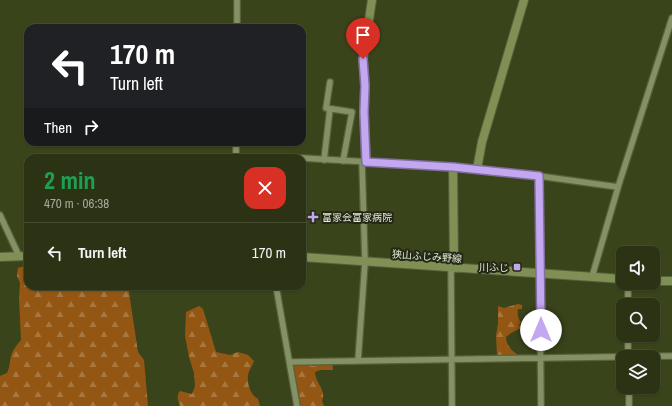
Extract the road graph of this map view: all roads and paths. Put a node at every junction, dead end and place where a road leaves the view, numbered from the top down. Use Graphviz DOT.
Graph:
graph roads {
  1 [pos="238,0"];
  2 [pos="372,0"];
  3 [pos="524,0"];
  4 [pos="672,18"];
  5 [pos="237,24"];
  6 [pos="330,82"];
  7 [pos="330,109"];
  8 [pos="352,112"];
  9 [pos="364,112"];
  10 [pos="306,158"];
  11 [pos="324,160"];
  12 [pos="344,161"];
  13 [pos="364,162"];
  14 [pos="453,167"];
  15 [pos="477,169"];
  16 [pos="539,176"];
  17 [pos="618,187"];
  18 [pos="0,215"];
  19 [pos="19,256"];
  20 [pos="24,256"];
  21 [pos="0,257"];
  22 [pos="306,257"];
  23 [pos="365,262"];
  24 [pos="453,268"];
  25 [pos="540,274"];
  26 [pos="592,277"];
  27 [pos="616,279"];
  28 [pos="660,281"];
  29 [pos="672,282"];
  30 [pos="277,290"];
  31 [pos="660,356"];
  32 [pos="672,356"];
  33 [pos="616,357"];
  34 [pos="541,358"];
  35 [pos="452,360"];
  36 [pos="358,361"];
  37 [pos="290,362"];
  38 [pos="629,394"];
  39 [pos="297,406"];
  40 [pos="452,406"];
  41 [pos="542,406"];
  42 [pos="629,406"];
  1 -- 5 [label="street"];
  2 -- 9 [label="street"];
  3 -- 15 [label="street"];
  4 -- 17 [label="street"];
  6 -- 7 [label="street"];
  7 -- 8 [label="street"];
  7 -- 11 [label="street"];
  8 -- 9 [label="street"];
  8 -- 12 [label="street"];
  9 -- 13 [label="street"];
  10 -- 11 [label="street"];
  11 -- 12 [label="street"];
  12 -- 13 [label="street"];
  13 -- 14 [label="street"];
  13 -- 23 [label="street"];
  14 -- 15 [label="street"];
  14 -- 24 [label="street"];
  15 -- 16 [label="street"];
  16 -- 17 [label="street"];
  16 -- 25 [label="street"];
  17 -- 26 [label="street"];
  18 -- 19 [label="street"];
  19 -- 20 [label="street"];
  19 -- 21 [label="street"];
  22 -- 23 [label="street, 狭山ふじみ野線"];
  23 -- 24 [label="street, 狭山ふじみ野線"];
  23 -- 36 [label="street"];
  24 -- 25 [label="street, 狭山ふじみ野線"];
  24 -- 35 [label="street"];
  25 -- 26 [label="street, 狭山ふじみ野線"];
  25 -- 34 [label="street"];
  26 -- 27 [label="street, 狭山ふじみ野線"];
  28 -- 29 [label="street"];
  30 -- 37 [label="street"];
  31 -- 32 [label="street"];
  33 -- 34 [label="street"];
  34 -- 35 [label="street"];
  34 -- 41 [label="street"];
  35 -- 36 [label="street"];
  35 -- 40 [label="street"];
  36 -- 37 [label="street"];
  37 -- 39 [label="street"];
  38 -- 42 [label="street"];
}
